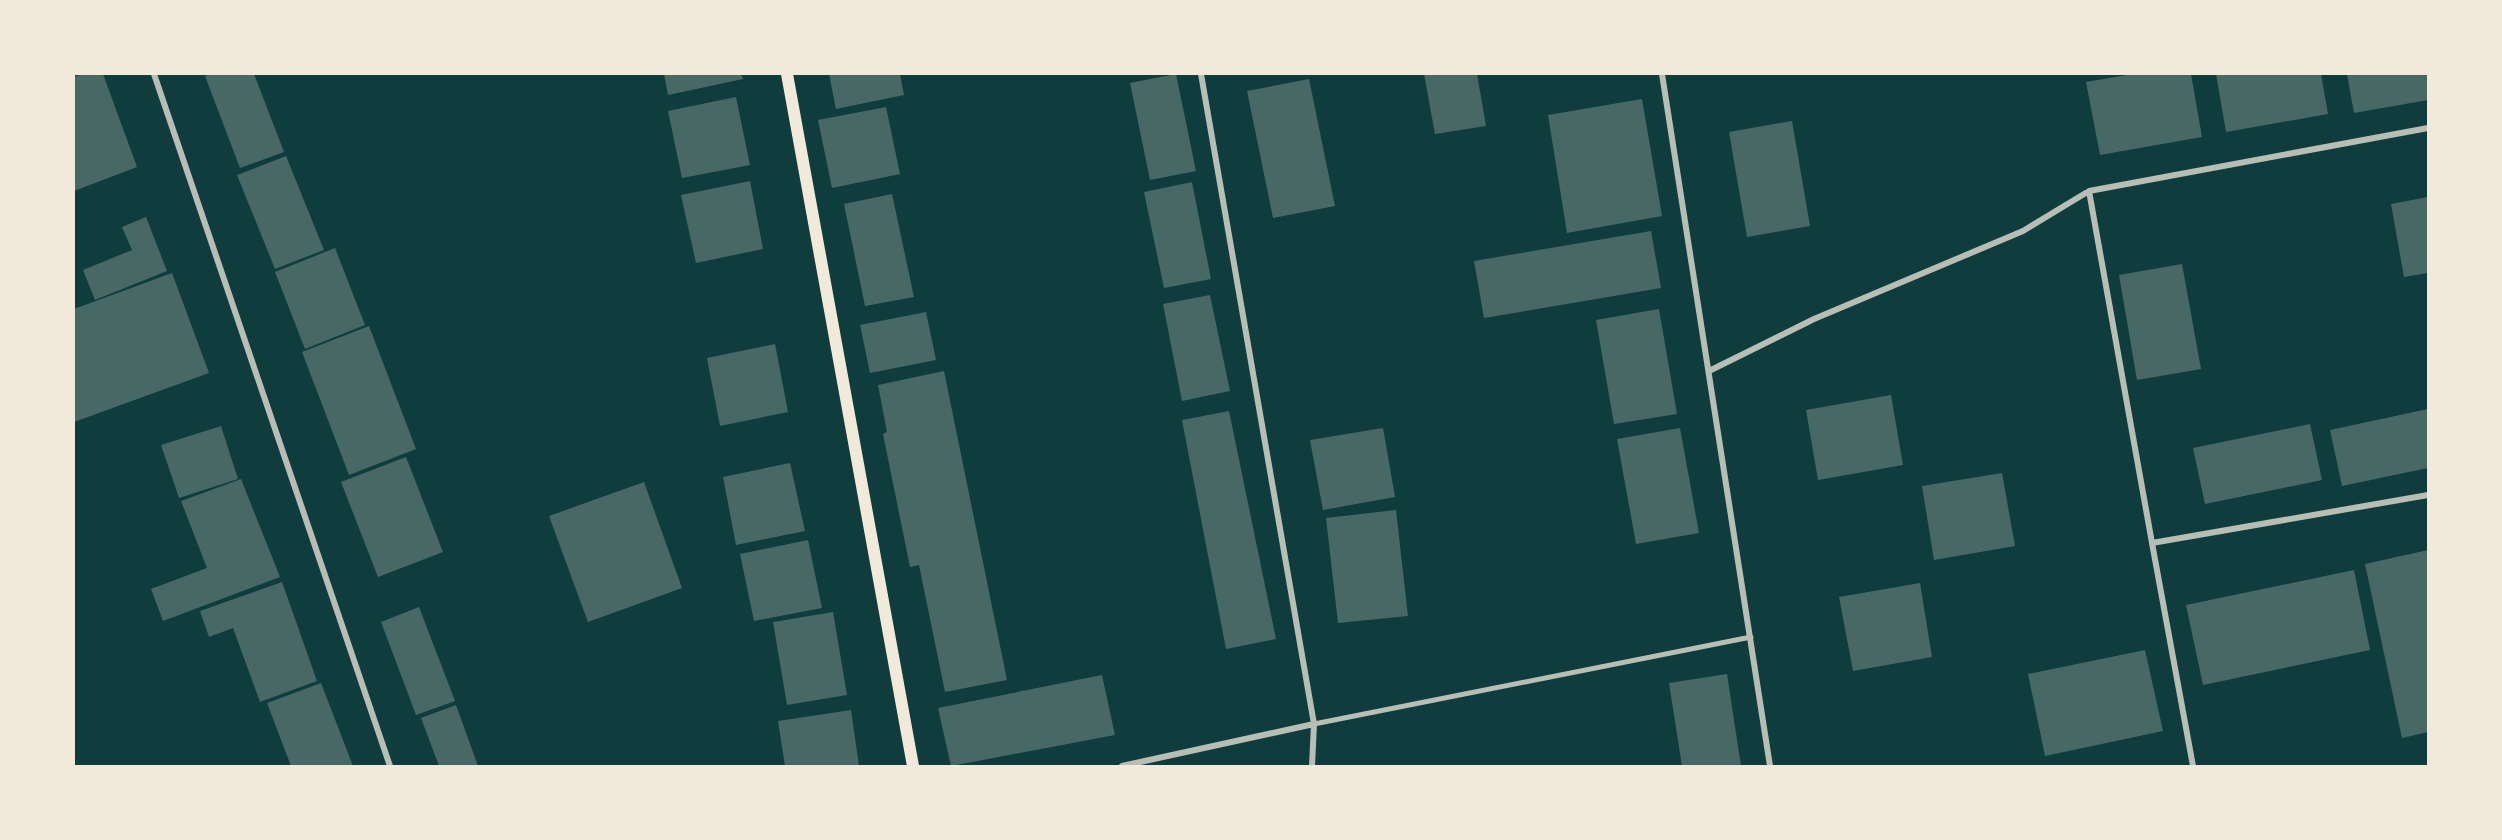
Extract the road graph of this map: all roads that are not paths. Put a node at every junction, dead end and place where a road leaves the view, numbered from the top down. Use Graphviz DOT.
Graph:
graph roads {
  1 [pos="154,74"];
  2 [pos="787,74"];
  3 [pos="1201,74"];
  4 [pos="1662,74"];
  5 [pos="2428,128"];
  6 [pos="2089,191"];
  7 [pos="1709,371"];
  8 [pos="2428,495"];
  9 [pos="2152,543"];
  10 [pos="1751,637"];
  11 [pos="1314,724"];
  12 [pos="390,766"];
  13 [pos="913,766"];
  14 [pos="1122,766"];
  15 [pos="1312,766"];
  16 [pos="1770,766"];
  17 [pos="2193,766"];
  1 -- 12 [label="street"];
  2 -- 13 [label="main road"];
  3 -- 11 [label="street"];
  4 -- 7 [label="street"];
  5 -- 6 [label="street"];
  6 -- 7 [label="street"];
  6 -- 9 [label="street"];
  7 -- 10 [label="street"];
  8 -- 9 [label="street"];
  9 -- 17 [label="street"];
  10 -- 11 [label="street"];
  10 -- 16 [label="street"];
  11 -- 14 [label="street"];
  11 -- 15 [label="street"];
}
